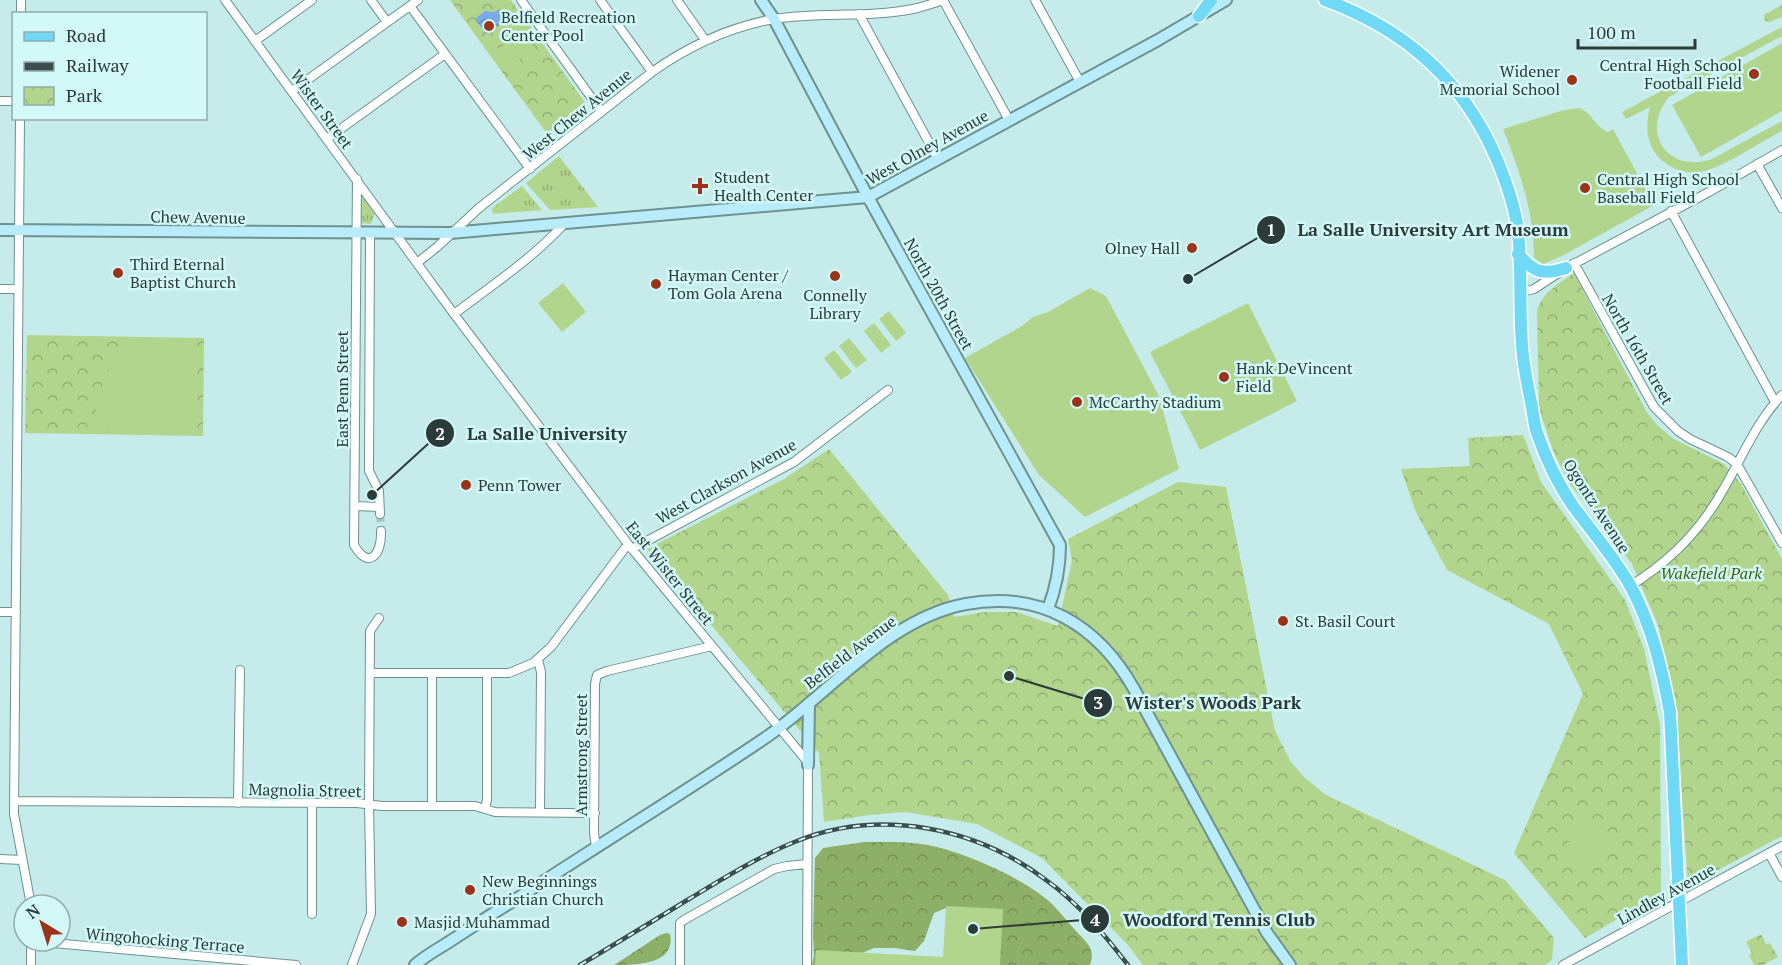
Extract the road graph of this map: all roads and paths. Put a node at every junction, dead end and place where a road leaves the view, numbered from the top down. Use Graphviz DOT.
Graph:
graph roads {
  1 [pos="225,0"];
  2 [pos="312,0"];
  3 [pos="370,0"];
  4 [pos="418,0"];
  5 [pos="521,0"];
  6 [pos="600,0"];
  7 [pos="676,0"];
  8 [pos="761,0"];
  9 [pos="944,0"];
  10 [pos="1035,0"];
  11 [pos="1211,0"];
  12 [pos="1226,0"];
  13 [pos="1325,0"];
  14 [pos="410,6"];
  15 [pos="859,14"];
  16 [pos="1199,16"];
  17 [pos="774,20"];
  18 [pos="387,22"];
  19 [pos="705,40"];
  20 [pos="255,41"];
  21 [pos="445,54"];
  22 [pos="652,72"];
  23 [pos="1080,82"];
  24 [pos="292,91"];
  25 [pos="601,111"];
  26 [pos="20,120"];
  27 [pos="1009,120"];
  28 [pos="327,138"];
  29 [pos="1782,150"];
  30 [pos="938,159"];
  31 [pos="1757,164"];
  32 [pos="530,169"];
  33 [pos="357,179"];
  34 [pos="868,197"];
  35 [pos="1782,208"];
  36 [pos="1671,211"];
  37 [pos="564,224"];
  38 [pos="0,230"];
  39 [pos="20,230"];
  40 [pos="355,233"];
  41 [pos="450,233"];
  42 [pos="370,234"];
  43 [pos="396,234"];
  44 [pos="1518,254"];
  45 [pos="417,262"];
  46 [pos="1570,266"];
  47 [pos="0,288"];
  48 [pos="18,289"];
  49 [pos="1521,292"];
  50 [pos="454,314"];
  51 [pos="888,390"];
  52 [pos="1782,395"];
  53 [pos="1775,402"];
  54 [pos="1737,464"];
  55 [pos="355,506"];
  56 [pos="381,531"];
  57 [pos="1782,543"];
  58 [pos="630,547"];
  59 [pos="1630,586"];
  60 [pos="1047,609"];
  61 [pos="0,612"];
  62 [pos="16,612"];
  63 [pos="379,618"];
  64 [pos="712,646"];
  65 [pos="538,660"];
  66 [pos="240,670"];
  67 [pos="370,673"];
  68 [pos="432,674"];
  69 [pos="488,674"];
  70 [pos="809,703"];
  71 [pos="779,727"];
  72 [pos="808,765"];
  73 [pos="15,801"];
  74 [pos="238,802"];
  75 [pos="312,804"];
  76 [pos="369,804"];
  77 [pos="432,806"];
  78 [pos="484,808"];
  79 [pos="540,812"];
  80 [pos="595,813"];
  81 [pos="1782,846"];
  82 [pos="596,847"];
  83 [pos="1769,853"];
  84 [pos="0,859"];
  85 [pos="22,860"];
  86 [pos="807,864"];
  87 [pos="1782,877"];
  88 [pos="29,893"];
  89 [pos="1679,902"];
  90 [pos="312,914"];
  91 [pos="72,945"];
  92 [pos="296,965"];
  93 [pos="352,965"];
  94 [pos="415,965"];
  95 [pos="680,965"];
  96 [pos="807,965"];
  97 [pos="1290,965"];
  98 [pos="1563,965"];
  99 [pos="1682,965"];
  1 -- 20 [label="street, Wister Street"];
  2 -- 20 [label="street"];
  3 -- 18 [label="street"];
  4 -- 14 [label="street"];
  5 -- 25 [label="street"];
  6 -- 22 [label="street"];
  7 -- 19 [label="street"];
  8 -- 17 [label="street, North 20th Street"];
  9 -- 15 [label="street, West Chew Avenue"];
  9 -- 27 [label="street"];
  10 -- 23 [label="street"];
  11 -- 16 [label="main road"];
  12 -- 16 [label="street, West Olney Avenue"];
  13 -- 44 [label="main road, Ogontz Avenue"];
  14 -- 18 [label="street"];
  14 -- 21 [label="street"];
  15 -- 17 [label="street, West Chew Avenue"];
  15 -- 30 [label="street"];
  16 -- 23 [label="street, West Olney Avenue"];
  17 -- 19 [label="street, West Chew Avenue"];
  17 -- 34 [label="street, North 20th Street"];
  18 -- 24 [label="street"];
  19 -- 22 [label="street, West Chew Avenue"];
  20 -- 24 [label="street, Wister Street"];
  21 -- 28 [label="street"];
  21 -- 32 [label="street"];
  22 -- 25 [label="street, West Chew Avenue"];
  23 -- 27 [label="street, West Olney Avenue"];
  24 -- 28 [label="street, Wister Street"];
  25 -- 32 [label="street, West Chew Avenue"];
  26 -- 39 [label="street"];
  27 -- 30 [label="street, West Olney Avenue"];
  28 -- 33 [label="street, Wister Street"];
  29 -- 31 [label="street"];
  30 -- 34 [label="street, West Olney Avenue"];
  31 -- 35 [label="street"];
  31 -- 36 [label="street"];
  32 -- 41 [label="street, West Chew Avenue"];
  33 -- 40 [label="street, East Penn Street"];
  33 -- 43 [label="street, Wister Street"];
  34 -- 37 [label="street, West Olney Avenue"];
  34 -- 60 [label="street, North 20th Street"];
  36 -- 46 [label="street"];
  36 -- 53 [label="street"];
  37 -- 41 [label="street, West Olney Avenue"];
  37 -- 50 [label="street"];
  38 -- 39 [label="street, Chew Avenue"];
  39 -- 40 [label="street, Chew Avenue"];
  39 -- 48 [label="street"];
  40 -- 42 [label="street, Chew Avenue"];
  40 -- 55 [label="street, East Penn Street"];
  41 -- 43 [label="street, West Olney Avenue"];
  41 -- 45 [label="street, West Chew Avenue"];
  42 -- 43 [label="street, Chew Avenue"];
  42 -- 55 [label="street, East Penn Street"];
  43 -- 45 [label="street, East Wister Street"];
  44 -- 46 [label="main road"];
  44 -- 49 [label="main road, Ogontz Avenue"];
  45 -- 50 [label="street, East Wister Street"];
  46 -- 49 [label="street"];
  46 -- 54 [label="street, North 16th Street"];
  47 -- 48 [label="street"];
  48 -- 62 [label="street"];
  49 -- 59 [label="main road, Ogontz Avenue"];
  50 -- 58 [label="street, East Wister Street"];
  51 -- 58 [label="street, West Clarkson Avenue"];
  52 -- 53 [label="street"];
  53 -- 54 [label="street"];
  54 -- 57 [label="street, North 16th Street"];
  54 -- 59 [label="street"];
  55 -- 56 [label="street, East Penn Street"];
  58 -- 64 [label="street, East Wister Street"];
  58 -- 65 [label="street, West Clarkson Avenue"];
  59 -- 89 [label="main road, Ogontz Avenue"];
  60 -- 70 [label="street, Belfield Avenue"];
  60 -- 97 [label="street, Belfield Avenue"];
  61 -- 62 [label="street"];
  62 -- 73 [label="street"];
  63 -- 67 [label="street"];
  64 -- 71 [label="street, East Wister Street"];
  64 -- 80 [label="street, Armstrong Street"];
  65 -- 69 [label="street, West Clarkson Avenue"];
  65 -- 79 [label="street"];
  66 -- 74 [label="street"];
  67 -- 68 [label="street, West Clarkson Avenue"];
  67 -- 76 [label="street"];
  68 -- 69 [label="street, West Clarkson Avenue"];
  68 -- 77 [label="street"];
  69 -- 78 [label="street"];
  70 -- 71 [label="street, Belfield Avenue"];
  70 -- 72 [label="street"];
  71 -- 72 [label="street, East Wister Street"];
  71 -- 82 [label="street, Belfield Avenue"];
  72 -- 86 [label="street"];
  73 -- 74 [label="street, Magnolia Street"];
  73 -- 85 [label="street"];
  74 -- 75 [label="street, Magnolia Street"];
  75 -- 76 [label="street, Magnolia Street"];
  75 -- 90 [label="street"];
  76 -- 77 [label="street, Magnolia Street"];
  76 -- 93 [label="street"];
  77 -- 78 [label="street, Magnolia Street"];
  78 -- 79 [label="street, Magnolia Street"];
  79 -- 80 [label="street, Magnolia Street"];
  80 -- 82 [label="street, Armstrong Street"];
  81 -- 83 [label="street, Lindley Avenue"];
  82 -- 94 [label="street, Belfield Avenue"];
  83 -- 87 [label="street"];
  83 -- 89 [label="street, Lindley Avenue"];
  84 -- 85 [label="street"];
  85 -- 88 [label="street"];
  86 -- 95 [label="street"];
  86 -- 96 [label="street"];
  89 -- 98 [label="street, Lindley Avenue"];
  89 -- 99 [label="main road, Ogontz Avenue"];
  91 -- 92 [label="street, Wingohocking Terrace"];
}
